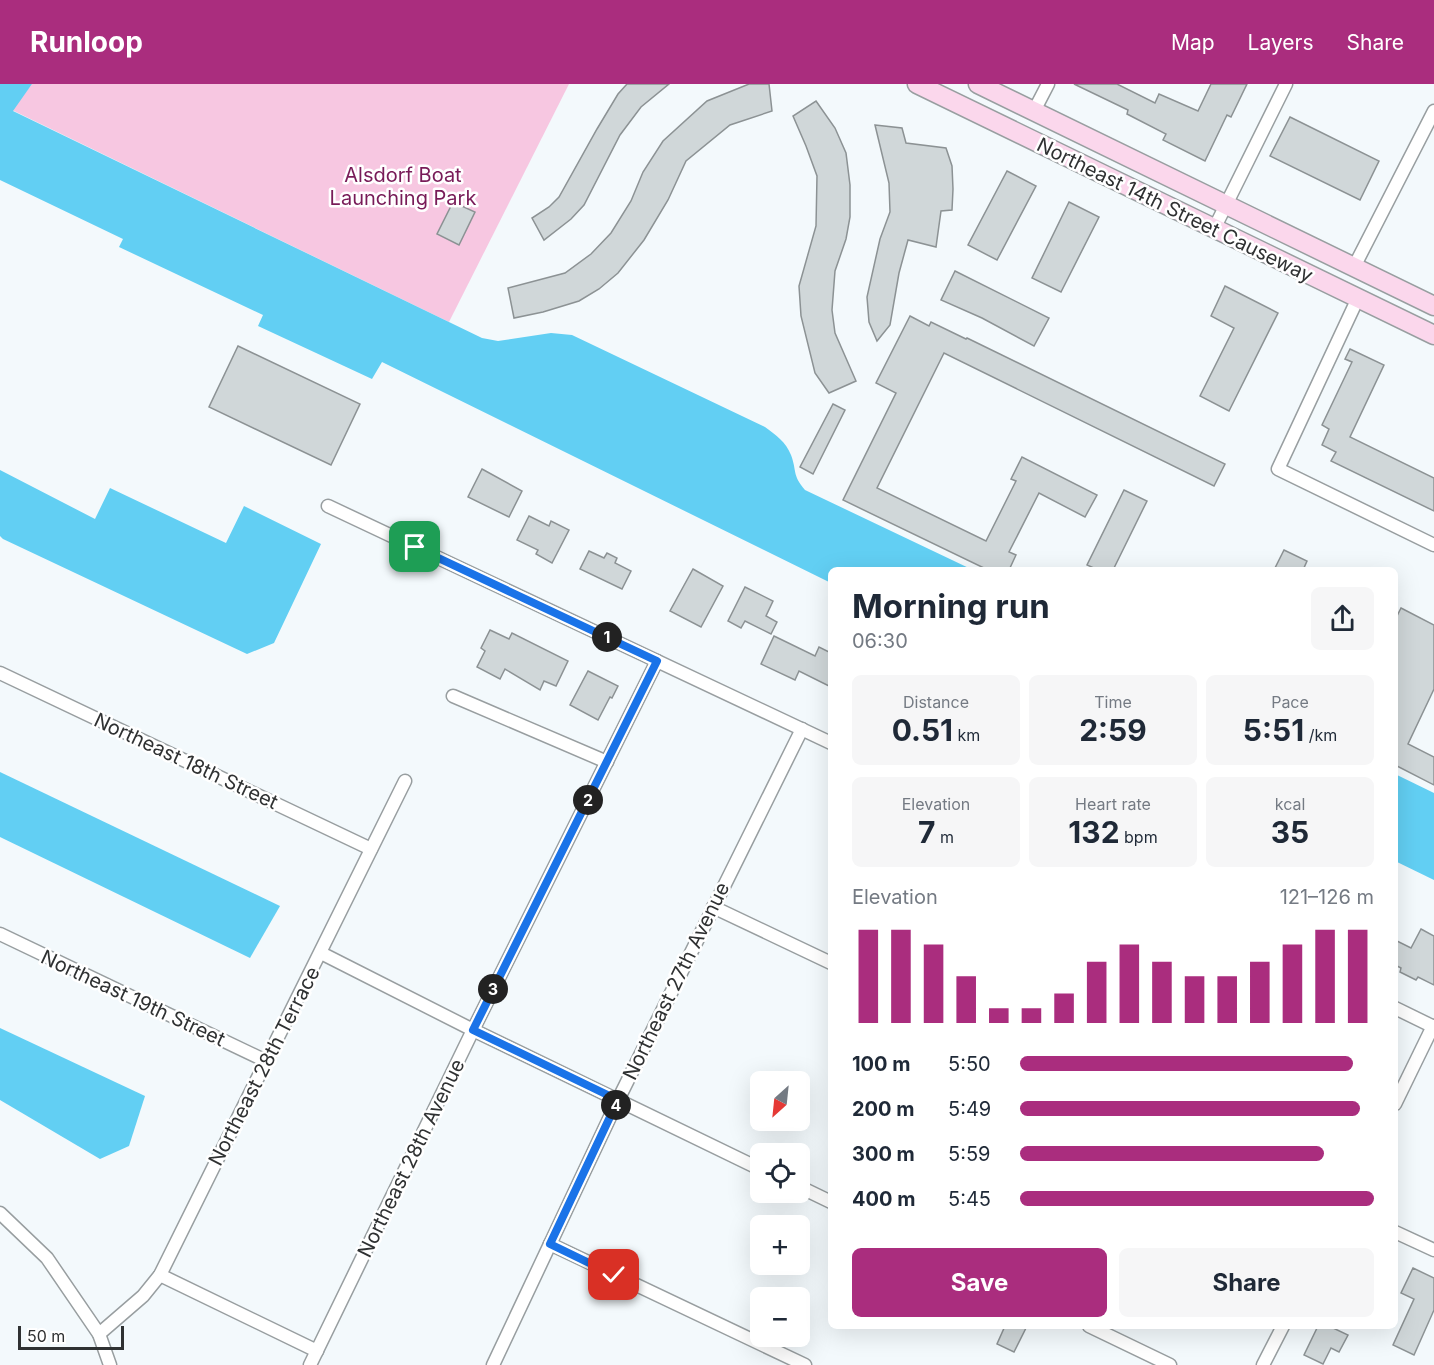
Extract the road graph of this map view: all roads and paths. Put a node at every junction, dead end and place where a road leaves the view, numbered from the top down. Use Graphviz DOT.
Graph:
graph roads {
  1 [pos="917,84"];
  2 [pos="978,84"];
  3 [pos="1048,84"];
  4 [pos="1287,84"];
  5 [pos="1034,111"];
  6 [pos="1434,111"];
  7 [pos="1051,149"];
  8 [pos="1226,205"];
  9 [pos="1214,229"];
  10 [pos="1354,267"];
  11 [pos="1416,297"];
  12 [pos="1358,298"];
  13 [pos="1434,306"];
  14 [pos="1434,335"];
  15 [pos="328,506"];
  16 [pos="1434,545"];
  17 [pos="657,661"];
  18 [pos="0,673"];
  19 [pos="453,696"];
  20 [pos="802,729"];
  21 [pos="828,742"];
  22 [pos="607,762"];
  23 [pos="405,781"];
  24 [pos="371,849"];
  25 [pos="713,907"];
  26 [pos="0,934"];
  27 [pos="321,953"];
  28 [pos="828,962"];
  29 [pos="1398,1009"];
  30 [pos="1434,1027"];
  31 [pos="473,1030"];
  32 [pos="266,1061"];
  33 [pos="1398,1098"];
  34 [pos="618,1100"];
  35 [pos="750,1164"];
  36 [pos="810,1192"];
  37 [pos="828,1201"];
  38 [pos="0,1213"];
  39 [pos="1398,1233"];
  40 [pos="550,1244"];
  41 [pos="1434,1250"];
  42 [pos="160,1275"];
  43 [pos="1095,1329"];
  44 [pos="1281,1329"];
  45 [pos="99,1334"];
  46 [pos="317,1351"];
  47 [pos="110,1365"];
  48 [pos="310,1365"];
  49 [pos="493,1365"];
  50 [pos="805,1365"];
  51 [pos="1170,1365"];
  52 [pos="1263,1365"];
  1 -- 7 [label="main road, Northeast 14th Street Causeway"];
  2 -- 5 [label="main road, Northeast 14th Street Causeway"];
  3 -- 5 [label="street"];
  4 -- 8 [label="street"];
  5 -- 7 [label="main road"];
  5 -- 8 [label="main road, Northeast 14th Street Causeway"];
  6 -- 10 [label="street"];
  7 -- 9 [label="main road, Northeast 14th Street Causeway"];
  8 -- 9 [label="street"];
  8 -- 10 [label="main road, Northeast 14th Street Causeway"];
  9 -- 12 [label="main road, Northeast 14th Street Causeway"];
  10 -- 11 [label="main road, Northeast 14th Street Causeway"];
  11 -- 12 [label="main road"];
  11 -- 13 [label="main road, Northeast 14th Street Causeway"];
  12 -- 14 [label="main road, Northeast 14th Street Causeway"];
  12 -- 16 [label="street"];
  15 -- 17 [label="street"];
  17 -- 20 [label="street"];
  17 -- 22 [label="street, Northeast 28th Avenue"];
  18 -- 24 [label="street, Northeast 18th Street"];
  19 -- 22 [label="street"];
  20 -- 21 [label="street"];
  20 -- 25 [label="street, Northeast 27th Avenue"];
  22 -- 31 [label="street, Northeast 28th Avenue"];
  23 -- 24 [label="street, Northeast 28th Terrace"];
  24 -- 27 [label="street, Northeast 28th Terrace"];
  25 -- 28 [label="street"];
  25 -- 34 [label="street, Northeast 27th Avenue"];
  26 -- 32 [label="street, Northeast 19th Street"];
  27 -- 31 [label="street"];
  27 -- 32 [label="street, Northeast 28th Terrace"];
  29 -- 30 [label="street"];
  30 -- 33 [label="street"];
  31 -- 34 [label="street"];
  31 -- 46 [label="street, Northeast 28th Avenue"];
  32 -- 42 [label="street, Northeast 28th Terrace"];
  34 -- 35 [label="street"];
  34 -- 40 [label="street, Northeast 27th Avenue"];
  36 -- 37 [label="street"];
  38 -- 45 [label="street"];
  39 -- 41 [label="street"];
  40 -- 49 [label="street, Northeast 27th Avenue"];
  40 -- 50 [label="street"];
  42 -- 45 [label="street, Northeast 28th Terrace"];
  42 -- 46 [label="street"];
  43 -- 51 [label="street"];
  44 -- 52 [label="street"];
  45 -- 47 [label="street"];
  46 -- 48 [label="street, Northeast 28th Avenue"];
}
